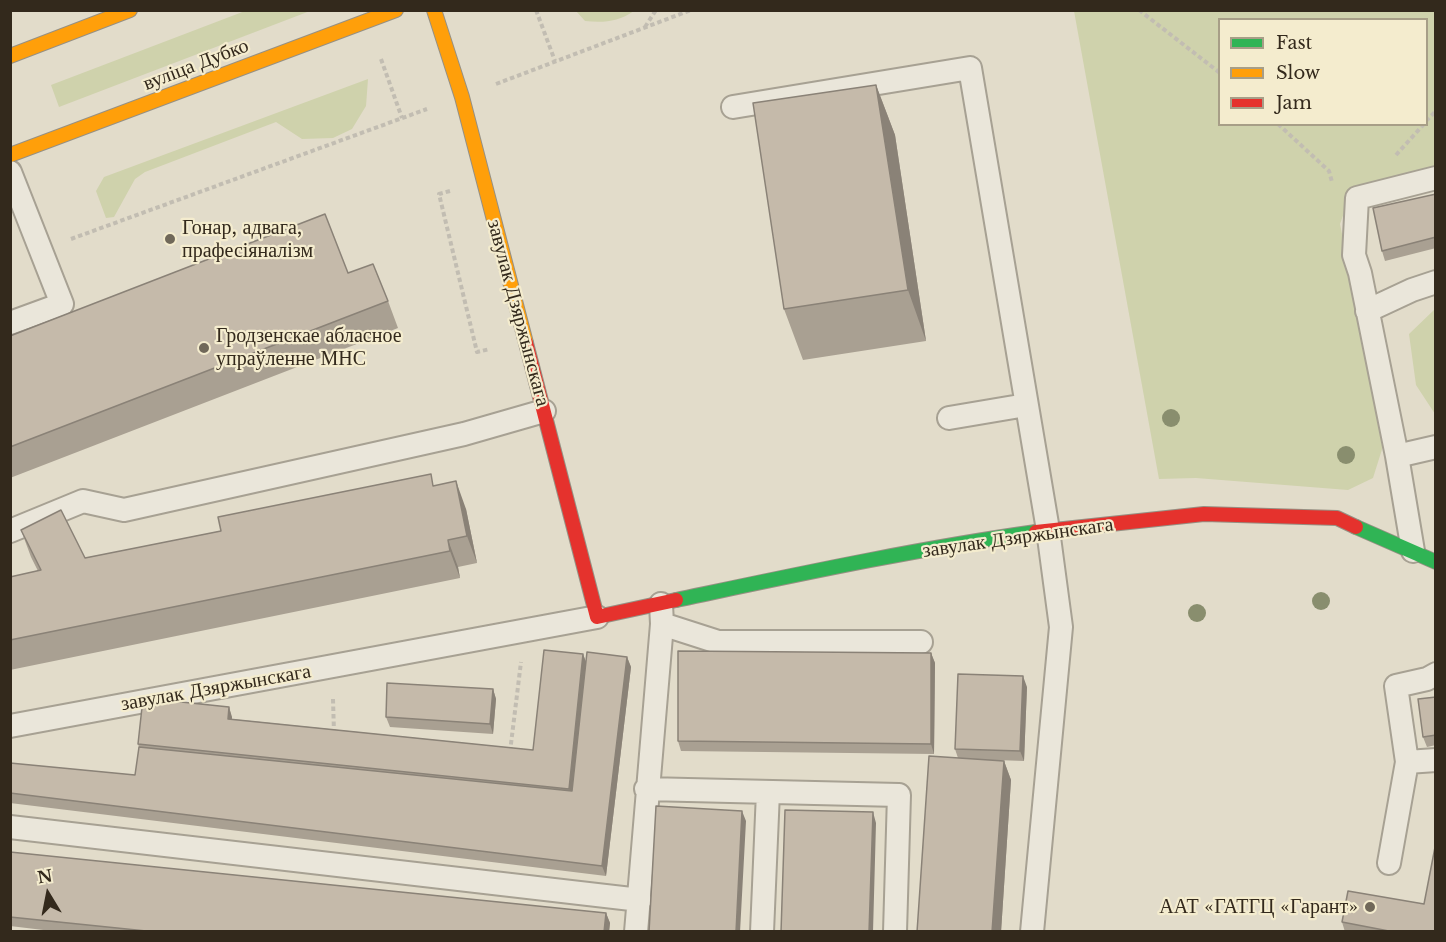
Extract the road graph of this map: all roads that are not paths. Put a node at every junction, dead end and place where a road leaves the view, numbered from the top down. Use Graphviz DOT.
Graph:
graph roads {
  1 [pos="130,10"];
  2 [pos="396,10"];
  3 [pos="434,10"];
  4 [pos="10,56"];
  5 [pos="733,107"];
  6 [pos="10,155"];
  7 [pos="10,172"];
  8 [pos="1436,178"];
  9 [pos="1436,282"];
  10 [pos="1367,311"];
  11 [pos="10,323"];
  12 [pos="1026,405"];
  13 [pos="544,411"];
  14 [pos="949,418"];
  15 [pos="1436,447"];
  16 [pos="1397,456"];
  17 [pos="1047,530"];
  18 [pos="10,531"];
  19 [pos="1413,551"];
  20 [pos="1436,562"];
  21 [pos="661,614"];
  22 [pos="597,617"];
  23 [pos="921,642"];
  24 [pos="1436,674"];
  25 [pos="10,726"];
  26 [pos="1436,760"];
  27 [pos="1407,762"];
  28 [pos="646,789"];
  29 [pos="768,792"];
  30 [pos="10,827"];
  31 [pos="1389,863"];
  32 [pos="640,900"];
  33 [pos="636,932"];
  34 [pos="762,932"];
  35 [pos="895,932"];
  36 [pos="1032,932"];
  1 -- 4 [label="street"];
  2 -- 6 [label="street, вуліца Дубко"];
  3 -- 13 [label="street, завулак Дзяржынскага"];
  5 -- 12 [label="lane"];
  7 -- 11 [label="lane"];
  8 -- 10 [label="lane"];
  9 -- 10 [label="lane"];
  10 -- 16 [label="lane"];
  12 -- 14 [label="lane"];
  12 -- 17 [label="lane"];
  13 -- 18 [label="lane"];
  13 -- 22 [label="street, завулак Дзяржынскага"];
  15 -- 16 [label="lane"];
  16 -- 19 [label="lane"];
  17 -- 19 [label="street, завулак Дзяржынскага"];
  17 -- 21 [label="street, завулак Дзяржынскага"];
  17 -- 36 [label="lane"];
  19 -- 20 [label="street, завулак Дзяржынскага"];
  21 -- 22 [label="street, завулак Дзяржынскага"];
  21 -- 23 [label="lane"];
  21 -- 28 [label="lane"];
  22 -- 25 [label="lane, завулак Дзяржынскага"];
  24 -- 27 [label="lane"];
  26 -- 27 [label="lane"];
  27 -- 31 [label="lane"];
  28 -- 29 [label="lane"];
  28 -- 32 [label="lane"];
  29 -- 34 [label="lane"];
  29 -- 35 [label="lane"];
  30 -- 32 [label="lane"];
  32 -- 33 [label="lane"];
}
